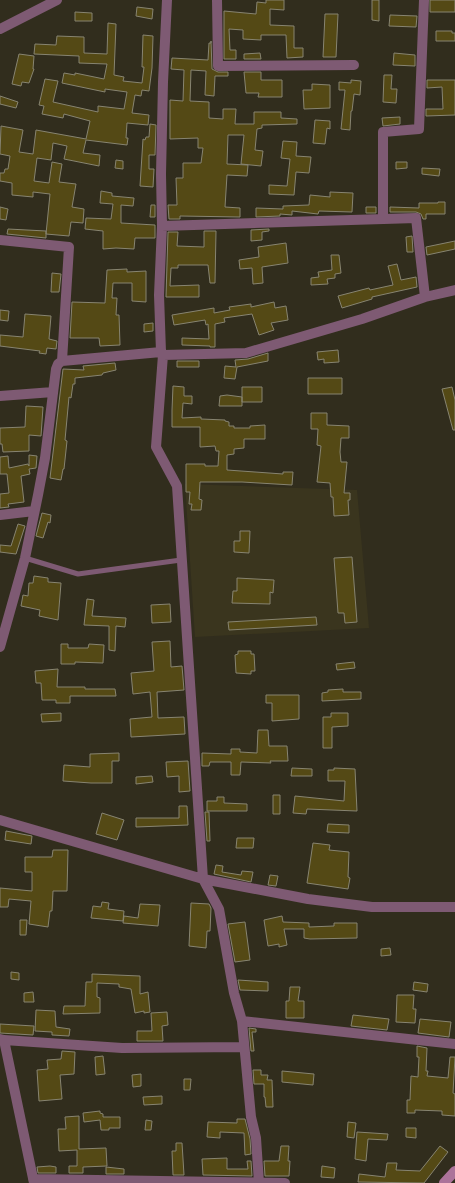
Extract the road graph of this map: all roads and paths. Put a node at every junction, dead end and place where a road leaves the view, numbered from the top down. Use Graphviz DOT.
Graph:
graph roads {
  1 [pos="41,0"];
  2 [pos="167,0"];
  3 [pos="218,0"];
  4 [pos="424,0"];
  5 [pos="56,1"];
  6 [pos="0,29"];
  7 [pos="354,65"];
  8 [pos="384,219"];
  9 [pos="162,226"];
  10 [pos="0,240"];
  11 [pos="455,290"];
  12 [pos="425,297"];
  13 [pos="162,354"];
  14 [pos="62,361"];
  15 [pos="53,392"];
  16 [pos="0,396"];
  17 [pos="34,511"];
  18 [pos="0,515"];
  19 [pos="25,558"];
  20 [pos="181,560"];
  21 [pos="0,647"];
  22 [pos="0,820"];
  23 [pos="203,879"];
  24 [pos="455,907"];
  25 [pos="242,1021"];
  26 [pos="2,1039"];
  27 [pos="455,1044"];
  28 [pos="244,1047"];
  29 [pos="455,1171"];
  30 [pos="34,1181"];
  31 [pos="259,1182"];
  32 [pos="285,1183"];
  33 [pos="444,1183"];
  1 -- 5 [label="street"];
  2 -- 9 [label="street"];
  3 -- 7 [label="street"];
  4 -- 8 [label="street"];
  5 -- 6 [label="street"];
  8 -- 9 [label="street"];
  8 -- 12 [label="street"];
  9 -- 13 [label="street"];
  10 -- 14 [label="street"];
  11 -- 12 [label="street"];
  12 -- 13 [label="street"];
  13 -- 14 [label="street"];
  13 -- 20 [label="street"];
  14 -- 15 [label="street"];
  15 -- 16 [label="street"];
  15 -- 17 [label="street"];
  17 -- 18 [label="street"];
  17 -- 19 [label="street"];
  19 -- 20 [label="lane"];
  19 -- 21 [label="street"];
  20 -- 23 [label="street"];
  22 -- 23 [label="street"];
  23 -- 24 [label="street"];
  23 -- 25 [label="street"];
  25 -- 27 [label="street"];
  25 -- 28 [label="street"];
  26 -- 28 [label="street"];
  26 -- 30 [label="street"];
  28 -- 31 [label="street"];
  29 -- 33 [label="street"];
  30 -- 31 [label="street"];
  31 -- 32 [label="street"];
}
